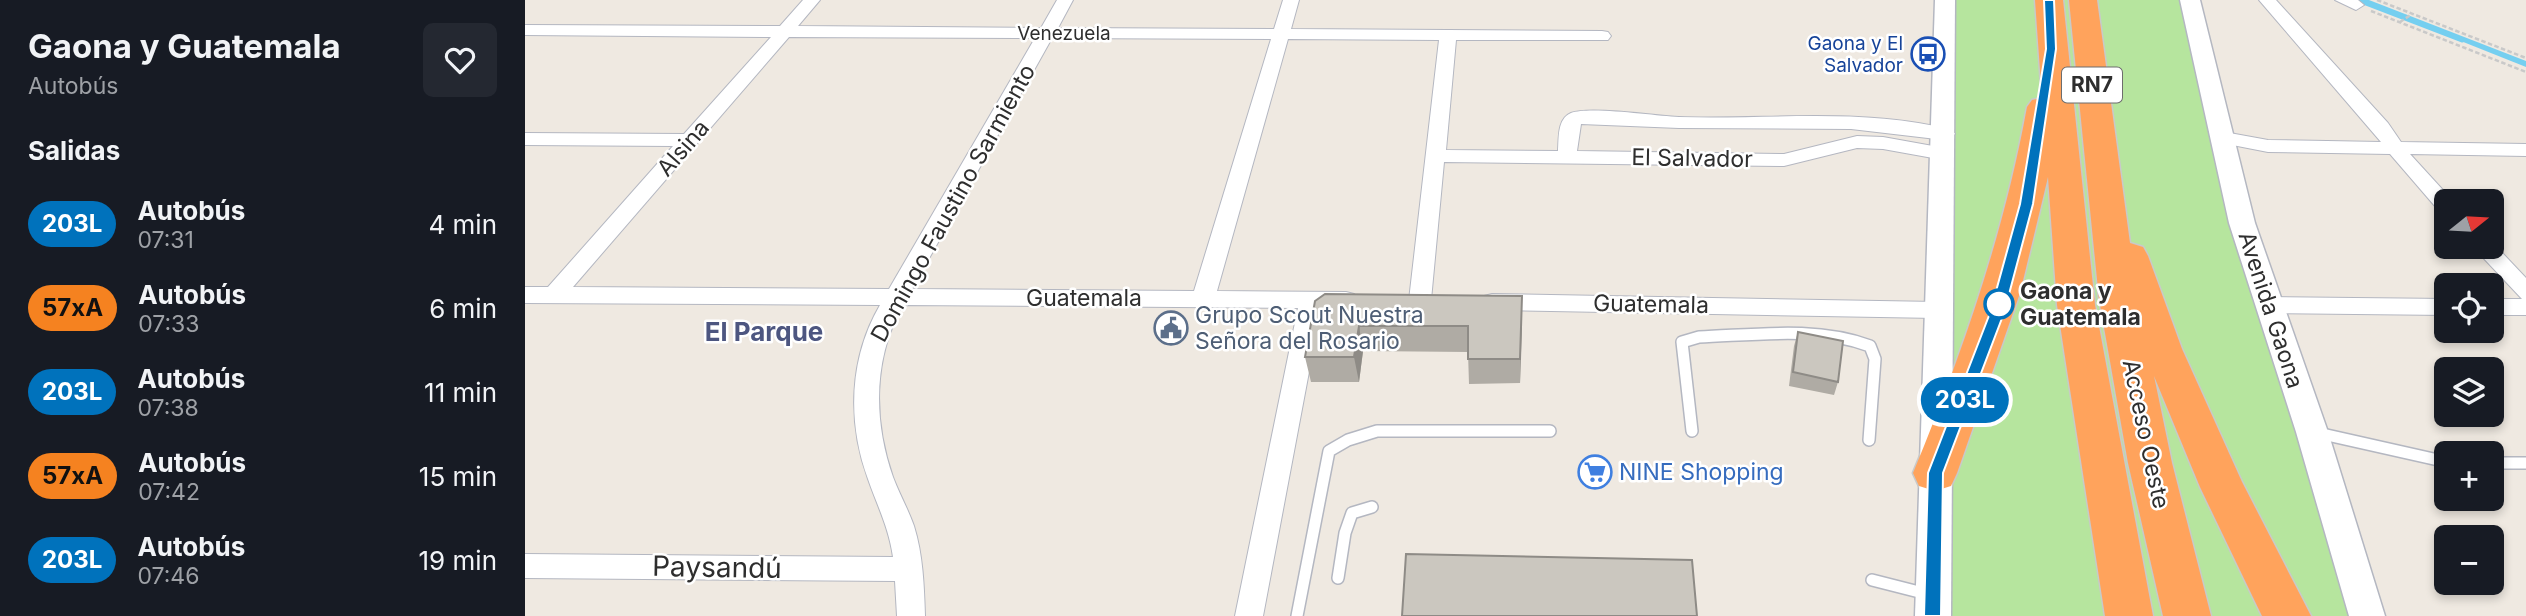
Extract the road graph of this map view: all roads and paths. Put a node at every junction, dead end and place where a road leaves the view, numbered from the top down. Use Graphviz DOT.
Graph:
graph roads {
  1 [pos="812,0"];
  2 [pos="1065,0"];
  3 [pos="1291,0"];
  4 [pos="1945,0"];
  5 [pos="2049,0"];
  6 [pos="2083,0"];
  7 [pos="2190,0"];
  8 [pos="2267,0"];
  9 [pos="2377,0"];
  10 [pos="2350,3"];
  11 [pos="2411,15"];
  12 [pos="2402,21"];
  13 [pos="525,30"];
  14 [pos="785,31"];
  15 [pos="1047,33"];
  16 [pos="1281,34"];
  17 [pos="1448,35"];
  18 [pos="1602,36"];
  19 [pos="2051,49"];
  20 [pos="2526,58"];
  21 [pos="2526,72"];
  22 [pos="2224,138"];
  23 [pos="525,139"];
  24 [pos="690,140"];
  25 [pos="1944,144"];
  26 [pos="2397,150"];
  27 [pos="2526,150"];
  28 [pos="1438,156"];
  29 [pos="1567,156"];
  30 [pos="2101,170"];
  31 [pos="2434,192"];
  32 [pos="2495,259"];
  33 [pos="2526,292"];
  34 [pos="525,295"];
  35 [pos="554,295"];
  36 [pos="897,297"];
  37 [pos="1203,299"];
  38 [pos="1311,300"];
  39 [pos="1366,300"];
  40 [pos="1393,300"];
  41 [pos="1420,300"];
  42 [pos="1448,301"];
  43 [pos="1476,301"];
  44 [pos="2267,306"];
  45 [pos="2434,307"];
  46 [pos="2504,307"];
  47 [pos="2526,307"];
  48 [pos="1937,310"];
  49 [pos="1550,430"];
  50 [pos="1692,431"];
  51 [pos="2312,432"];
  52 [pos="1869,440"];
  53 [pos="2434,459"];
  54 [pos="2504,463"];
  55 [pos="2526,463"];
  56 [pos="1935,473"];
  57 [pos="1372,508"];
  58 [pos="525,566"];
  59 [pos="909,569"];
  60 [pos="1338,578"];
  61 [pos="1872,580"];
  62 [pos="1933,606"];
  63 [pos="911,616"];
  64 [pos="1249,616"];
  65 [pos="1297,616"];
  66 [pos="2129,616"];
  67 [pos="2187,616"];
  68 [pos="2287,616"];
  69 [pos="2367,616"];
  1 -- 14 [label="street, Alsina"];
  2 -- 15 [label="street, Domingo Faustino Sarmiento"];
  3 -- 16 [label="street"];
  4 -- 25 [label="street"];
  5 -- 19 [label="highway, Acceso Oeste / RN7"];
  6 -- 30 [label="highway, Acceso Oeste / RN7"];
  7 -- 22 [label="street, Avenida Gaona"];
  8 -- 26 [label="street"];
  9 -- 11 [label="path"];
  10 -- 12 [label="path"];
  11 -- 12 [label="path"];
  11 -- 20 [label="path"];
  12 -- 21 [label="path"];
  13 -- 14 [label="street, Venezuela"];
  14 -- 15 [label="street, Venezuela"];
  14 -- 24 [label="street, Alsina"];
  15 -- 16 [label="street, Venezuela"];
  15 -- 36 [label="street, Domingo Faustino Sarmiento"];
  16 -- 17 [label="street, Venezuela"];
  16 -- 37 [label="street"];
  17 -- 18 [label="street, Venezuela"];
  17 -- 28 [label="street"];
  19 -- 56 [label="highway"];
  19 -- 66 [label="highway, Acceso Oeste / RN7"];
  22 -- 26 [label="street"];
  22 -- 44 [label="street, Avenida Gaona"];
  23 -- 24 [label="street"];
  24 -- 35 [label="street, Alsina"];
  25 -- 29 [label="street, El Salvador"];
  25 -- 29 [label="street"];
  25 -- 48 [label="street"];
  26 -- 27 [label="street"];
  26 -- 31 [label="street"];
  28 -- 29 [label="street, El Salvador"];
  28 -- 41 [label="street"];
  30 -- 67 [label="highway, Acceso Oeste / RN7"];
  30 -- 68 [label="highway"];
  32 -- 33 [label="street"];
  34 -- 35 [label="street, Guatemala"];
  35 -- 36 [label="street, Guatemala"];
  36 -- 37 [label="street, Guatemala"];
  36 -- 59 [label="street, Domingo Faustino Sarmiento"];
  37 -- 38 [label="street, Guatemala"];
  38 -- 39 [label="street, Guatemala"];
  38 -- 64 [label="street"];
  40 -- 41 [label="street"];
  41 -- 42 [label="street"];
  43 -- 48 [label="street, Guatemala"];
  44 -- 45 [label="street"];
  44 -- 51 [label="street, Avenida Gaona"];
  46 -- 47 [label="street"];
  48 -- 56 [label="street"];
  49 -- 65 [label="lane"];
  50 -- 52 [label="lane"];
  51 -- 53 [label="lane"];
  51 -- 69 [label="street, Avenida Gaona"];
  54 -- 55 [label="lane"];
  56 -- 62 [label="street"];
  57 -- 60 [label="lane"];
  58 -- 59 [label="street, Paysandú"];
  59 -- 63 [label="street, Domingo Faustino Sarmiento"];
  61 -- 62 [label="lane"];
}
